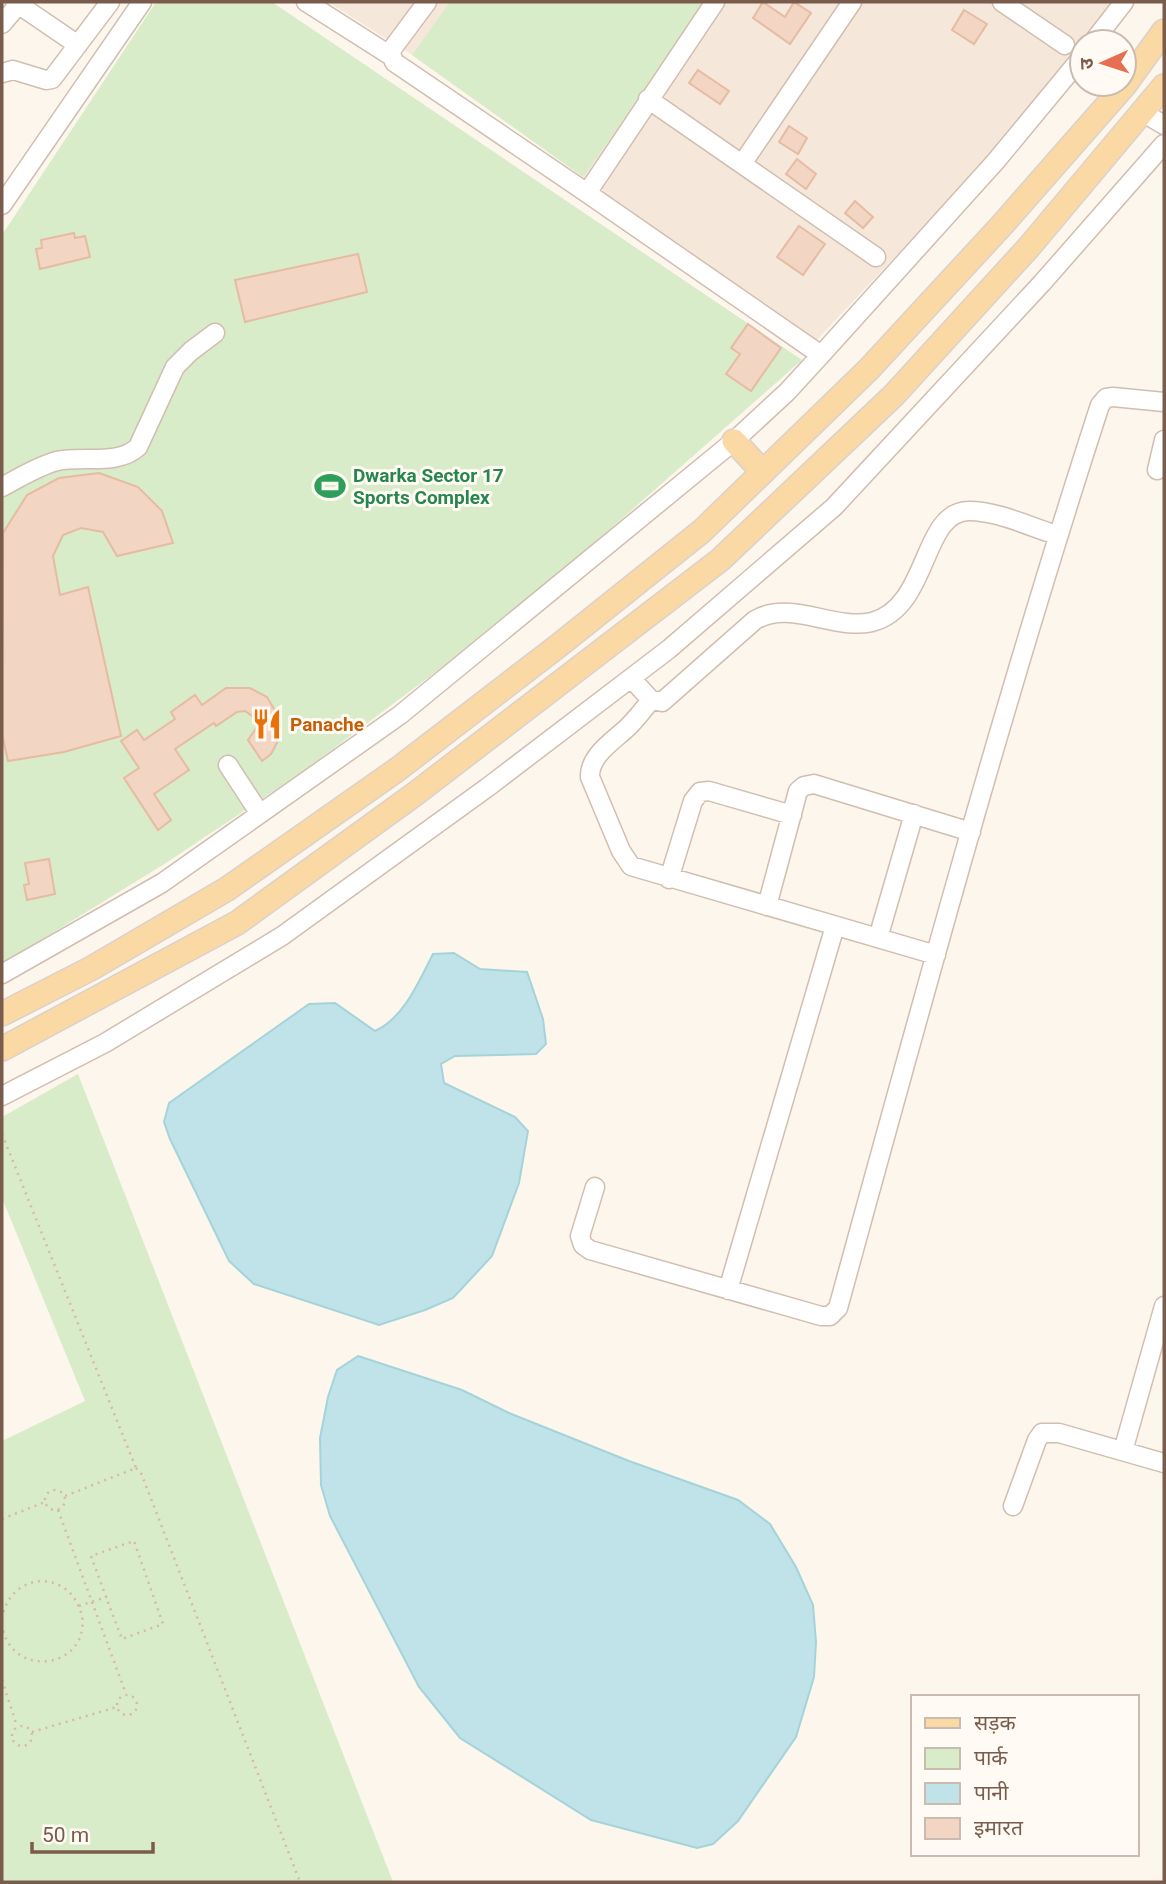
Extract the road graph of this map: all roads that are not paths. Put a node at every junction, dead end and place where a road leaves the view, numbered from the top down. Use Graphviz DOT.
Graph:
graph roads {
  1 [pos="110,2"];
  2 [pos="142,2"];
  3 [pos="306,2"];
  4 [pos="427,2"];
  5 [pos="715,2"];
  6 [pos="852,2"];
  7 [pos="1002,2"];
  8 [pos="1124,2"];
  9 [pos="17,3"];
  10 [pos="2,24"];
  11 [pos="1104,28"];
  12 [pos="1164,32"];
  13 [pos="78,45"];
  14 [pos="1065,45"];
  15 [pos="391,57"];
  16 [pos="2,73"];
  17 [pos="1068,74"];
  18 [pos="1164,86"];
  19 [pos="648,99"];
  20 [pos="1142,111"];
  21 [pos="1164,125"];
  22 [pos="1164,144"];
  23 [pos="742,164"];
  24 [pos="587,193"];
  25 [pos="2,205"];
  26 [pos="876,257"];
  27 [pos="215,333"];
  28 [pos="821,355"];
  29 [pos="1164,402"];
  30 [pos="1164,440"];
  31 [pos="734,441"];
  32 [pos="1157,470"];
  33 [pos="763,472"];
  34 [pos="2,487"];
  35 [pos="1057,535"];
  36 [pos="631,678"];
  37 [pos="651,701"];
  38 [pos="228,765"];
  39 [pos="260,814"];
  40 [pos="914,814"];
  41 [pos="792,815"];
  42 [pos="971,832"];
  43 [pos="669,879"];
  44 [pos="767,906"];
  45 [pos="835,926"];
  46 [pos="878,938"];
  47 [pos="936,954"];
  48 [pos="2,974"];
  49 [pos="2,1014"];
  50 [pos="2,1049"];
  51 [pos="2,1096"];
  52 [pos="595,1186"];
  53 [pos="728,1290"];
  54 [pos="1164,1306"];
  55 [pos="1123,1451"];
  56 [pos="1164,1463"];
  57 [pos="1013,1506"];
  1 -- 13 [label="street"];
  2 -- 25 [label="street"];
  3 -- 15 [label="street"];
  4 -- 15 [label="street"];
  5 -- 19 [label="street"];
  6 -- 23 [label="street"];
  7 -- 14 [label="street"];
  8 -- 11 [label="street"];
  9 -- 10 [label="street"];
  9 -- 13 [label="street"];
  12 -- 33 [label="main road"];
  13 -- 16 [label="street"];
  15 -- 24 [label="street"];
  17 -- 28 [label="street"];
  18 -- 20 [label="main road"];
  19 -- 23 [label="street"];
  19 -- 24 [label="street"];
  20 -- 21 [label="street"];
  20 -- 50 [label="main road"];
  22 -- 36 [label="street"];
  23 -- 26 [label="street"];
  24 -- 28 [label="street"];
  27 -- 34 [label="street"];
  28 -- 31 [label="street"];
  29 -- 35 [label="street"];
  30 -- 32 [label="street"];
  31 -- 33 [label="main road"];
  31 -- 39 [label="street"];
  33 -- 49 [label="main road"];
  35 -- 37 [label="street"];
  35 -- 42 [label="street"];
  36 -- 37 [label="street"];
  36 -- 51 [label="street"];
  37 -- 43 [label="street"];
  38 -- 39 [label="street"];
  39 -- 48 [label="street"];
  40 -- 41 [label="street"];
  40 -- 42 [label="street"];
  40 -- 46 [label="street"];
  41 -- 43 [label="street"];
  41 -- 44 [label="street"];
  42 -- 47 [label="street"];
  43 -- 44 [label="street"];
  44 -- 45 [label="street"];
  45 -- 46 [label="street"];
  45 -- 53 [label="street"];
  46 -- 47 [label="street"];
  47 -- 53 [label="street"];
  52 -- 53 [label="street"];
  54 -- 55 [label="street"];
  55 -- 56 [label="street"];
  55 -- 57 [label="street"];
}
